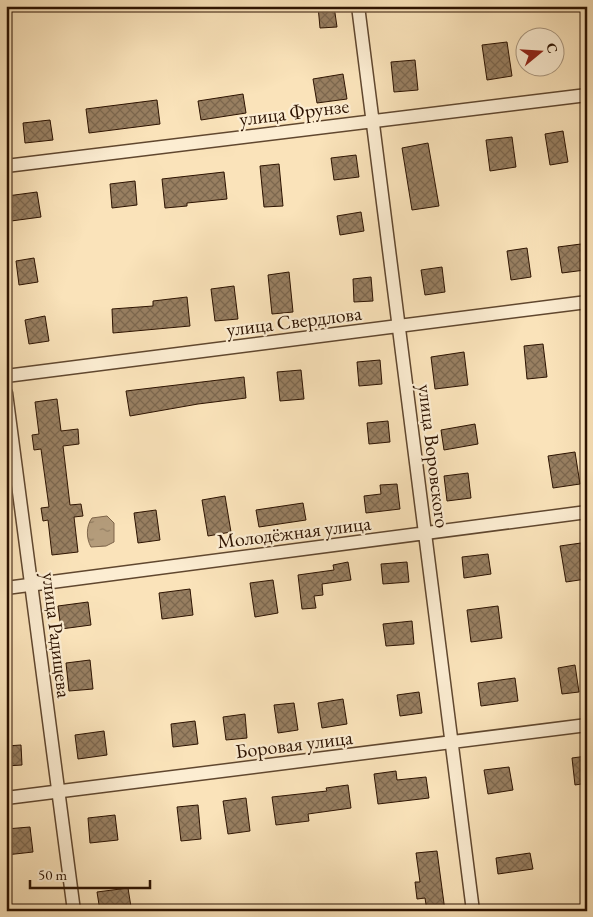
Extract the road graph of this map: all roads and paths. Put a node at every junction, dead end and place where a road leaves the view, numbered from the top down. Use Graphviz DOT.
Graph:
graph roads {
  1 [pos="358,6"];
  2 [pos="587,95"];
  3 [pos="373,122"];
  4 [pos="6,166"];
  5 [pos="587,302"];
  6 [pos="399,326"];
  7 [pos="6,376"];
  8 [pos="6,393"];
  9 [pos="587,512"];
  10 [pos="425,534"];
  11 [pos="32,584"];
  12 [pos="6,588"];
  13 [pos="587,725"];
  14 [pos="451,743"];
  15 [pos="57,792"];
  16 [pos="6,798"];
  17 [pos="74,911"];
  18 [pos="473,911"];
  1 -- 3 [label="street, улица Воровского"];
  2 -- 3 [label="street, улица Фрунзе"];
  3 -- 4 [label="street, улица Фрунзе"];
  3 -- 6 [label="street, улица Воровского"];
  5 -- 6 [label="street, улица Свердлова"];
  6 -- 7 [label="street, улица Свердлова"];
  6 -- 10 [label="street, улица Воровского"];
  8 -- 11 [label="street, улица Радищева"];
  9 -- 10 [label="street, Молодёжная улица"];
  10 -- 11 [label="street, Молодёжная улица"];
  10 -- 14 [label="street, улица Воровского"];
  11 -- 12 [label="street, Молодёжная улица"];
  11 -- 15 [label="street, улица Радищева"];
  13 -- 14 [label="street, Боровая улица"];
  14 -- 15 [label="street, Боровая улица"];
  14 -- 18 [label="street, улица Воровского"];
  15 -- 16 [label="street, Боровая улица"];
  15 -- 17 [label="street, улица Радищева"];
}
